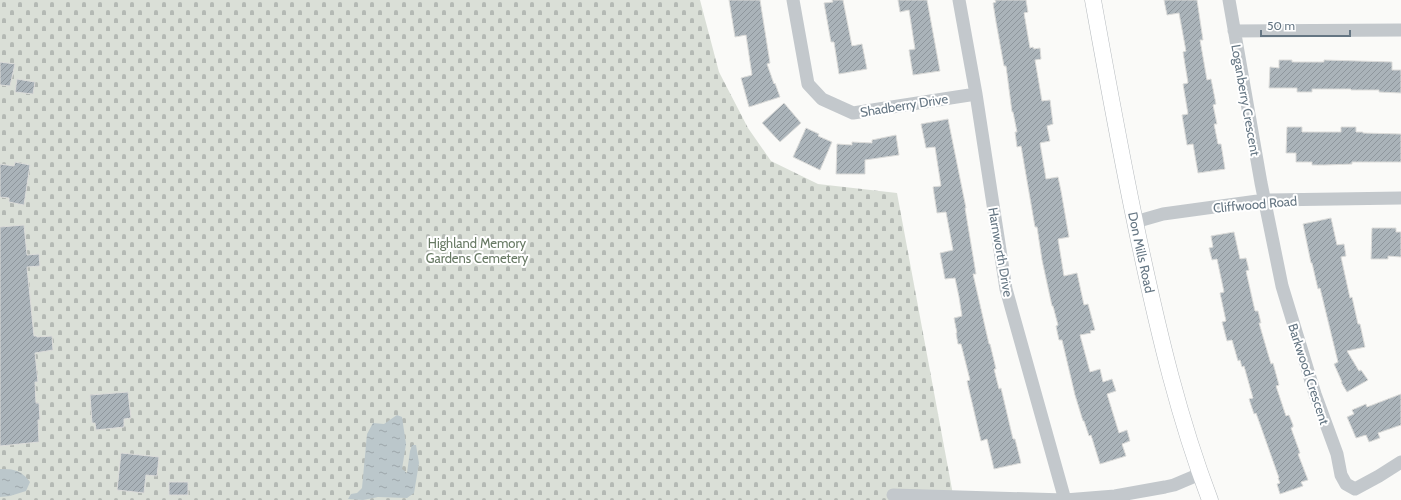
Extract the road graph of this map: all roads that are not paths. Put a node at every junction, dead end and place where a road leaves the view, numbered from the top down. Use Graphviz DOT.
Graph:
graph roads {
  1 [pos="793,0"];
  2 [pos="959,0"];
  3 [pos="1092,0"];
  4 [pos="1229,0"];
  5 [pos="1401,30"];
  6 [pos="1234,31"];
  7 [pos="976,94"];
  8 [pos="1401,198"];
  9 [pos="1265,200"];
  10 [pos="1135,222"];
  11 [pos="1401,462"];
  12 [pos="1200,474"];
  13 [pos="893,496"];
  14 [pos="1065,500"];
  15 [pos="1210,500"];
  1 -- 7 [label="street, Shadberry Drive"];
  2 -- 7 [label="street, Harnworth Drive"];
  3 -- 10 [label="main road, Don Mills Road"];
  4 -- 6 [label="street, Loganberry Crescent"];
  5 -- 6 [label="street"];
  6 -- 9 [label="street, Loganberry Crescent"];
  7 -- 14 [label="street, Harnworth Drive"];
  8 -- 9 [label="street, Cliffwood Road"];
  9 -- 10 [label="street, Cliffwood Road"];
  9 -- 11 [label="street, Barkwood Crescent"];
  10 -- 12 [label="main road, Don Mills Road"];
  12 -- 14 [label="street"];
  12 -- 15 [label="main road, Don Mills Road"];
  13 -- 14 [label="street"];
}
